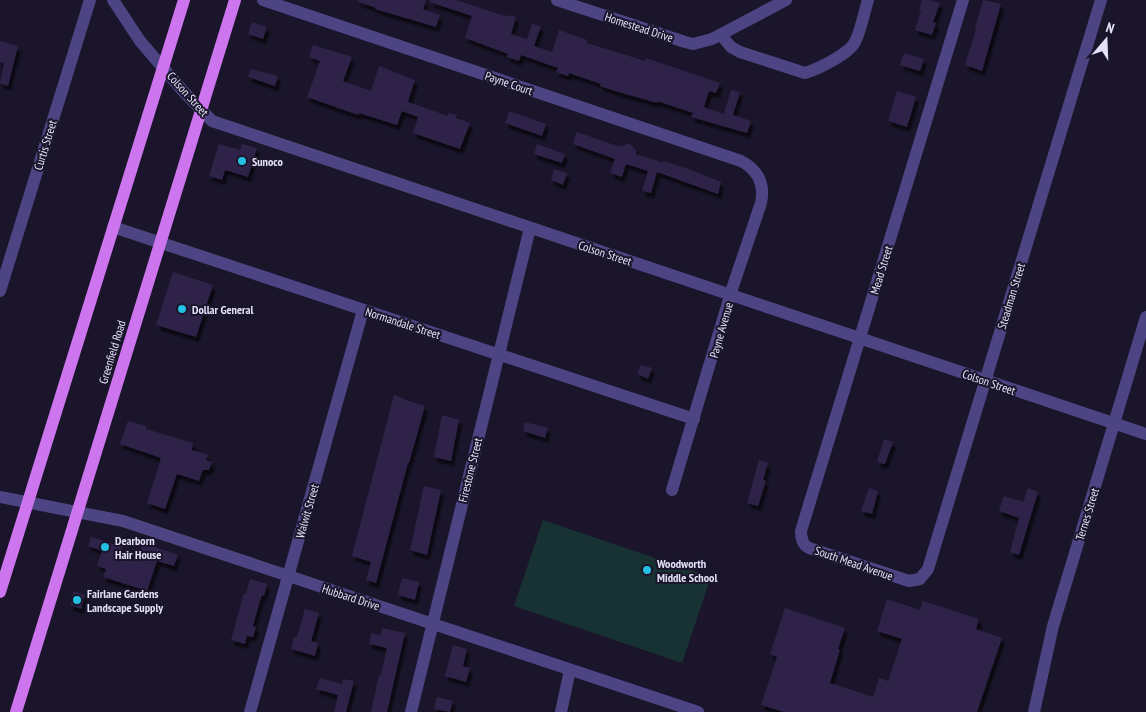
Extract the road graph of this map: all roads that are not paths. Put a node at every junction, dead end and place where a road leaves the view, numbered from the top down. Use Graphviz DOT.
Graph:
graph roads {
  1 [pos="90,0"];
  2 [pos="113,0"];
  3 [pos="184,0"];
  4 [pos="235,0"];
  5 [pos="263,0"];
  6 [pos="557,0"];
  7 [pos="786,0"];
  8 [pos="868,0"];
  9 [pos="963,0"];
  10 [pos="1101,0"];
  11 [pos="721,35"];
  12 [pos="162,66"];
  13 [pos="201,110"];
  14 [pos="754,170"];
  15 [pos="112,227"];
  16 [pos="530,228"];
  17 [pos="160,243"];
  18 [pos="0,291"];
  19 [pos="731,294"];
  20 [pos="363,310"];
  21 [pos="1146,317"];
  22 [pos="860,337"];
  23 [pos="499,355"];
  24 [pos="985,381"];
  25 [pos="694,419"];
  26 [pos="1114,423"];
  27 [pos="1146,434"];
  28 [pos="672,490"];
  29 [pos="0,498"];
  30 [pos="27,502"];
  31 [pos="77,512"];
  32 [pos="802,540"];
  33 [pos="288,577"];
  34 [pos="909,581"];
  35 [pos="0,592"];
  36 [pos="432,624"];
  37 [pos="570,670"];
  38 [pos="695,711"];
  39 [pos="16,712"];
  40 [pos="250,712"];
  41 [pos="411,712"];
  42 [pos="561,712"];
  43 [pos="1034,712"];
  1 -- 18 [label="street, Curtis Street"];
  2 -- 12 [label="street, Colson Street"];
  3 -- 12 [label="main road"];
  4 -- 13 [label="main road, Greenfield Road"];
  5 -- 14 [label="street, Payne Court"];
  6 -- 11 [label="street, Homestead Drive"];
  7 -- 11 [label="street, Homestead Drive"];
  8 -- 11 [label="street"];
  9 -- 22 [label="street, Mead Street"];
  10 -- 24 [label="street, Steadman Street"];
  12 -- 13 [label="street, Colson Street"];
  12 -- 15 [label="main road"];
  13 -- 16 [label="street, Colson Street"];
  13 -- 17 [label="main road, Greenfield Road"];
  14 -- 19 [label="street, Payne Avenue"];
  15 -- 17 [label="street, Normandale Street"];
  15 -- 30 [label="main road"];
  16 -- 19 [label="street, Colson Street"];
  16 -- 23 [label="street, Firestone Street"];
  17 -- 20 [label="street, Normandale Street"];
  17 -- 31 [label="main road, Greenfield Road"];
  19 -- 22 [label="street, Colson Street"];
  19 -- 25 [label="street, Payne Avenue"];
  20 -- 23 [label="street, Normandale Street"];
  20 -- 33 [label="street, Walwit Street"];
  21 -- 26 [label="street, Ternes Street"];
  22 -- 24 [label="street, Colson Street"];
  22 -- 32 [label="street, Mead Street"];
  23 -- 25 [label="street, Normandale Street"];
  23 -- 36 [label="street, Firestone Street"];
  24 -- 26 [label="street, Colson Street"];
  24 -- 34 [label="street, Steadman Street"];
  25 -- 28 [label="street, Payne Avenue"];
  26 -- 27 [label="street, Colson Street"];
  26 -- 43 [label="street, Ternes Street"];
  29 -- 30 [label="street, Hubbard Drive"];
  30 -- 31 [label="street, Hubbard Drive"];
  30 -- 35 [label="main road"];
  31 -- 33 [label="street, Hubbard Drive"];
  31 -- 39 [label="main road, Greenfield Road"];
  32 -- 34 [label="street, South Mead Avenue"];
  33 -- 36 [label="street, Hubbard Drive"];
  33 -- 40 [label="street, Walwit Street"];
  36 -- 37 [label="street, Hubbard Drive"];
  36 -- 41 [label="street, Firestone Street"];
  37 -- 38 [label="street, Hubbard Drive"];
  37 -- 42 [label="street"];
}
